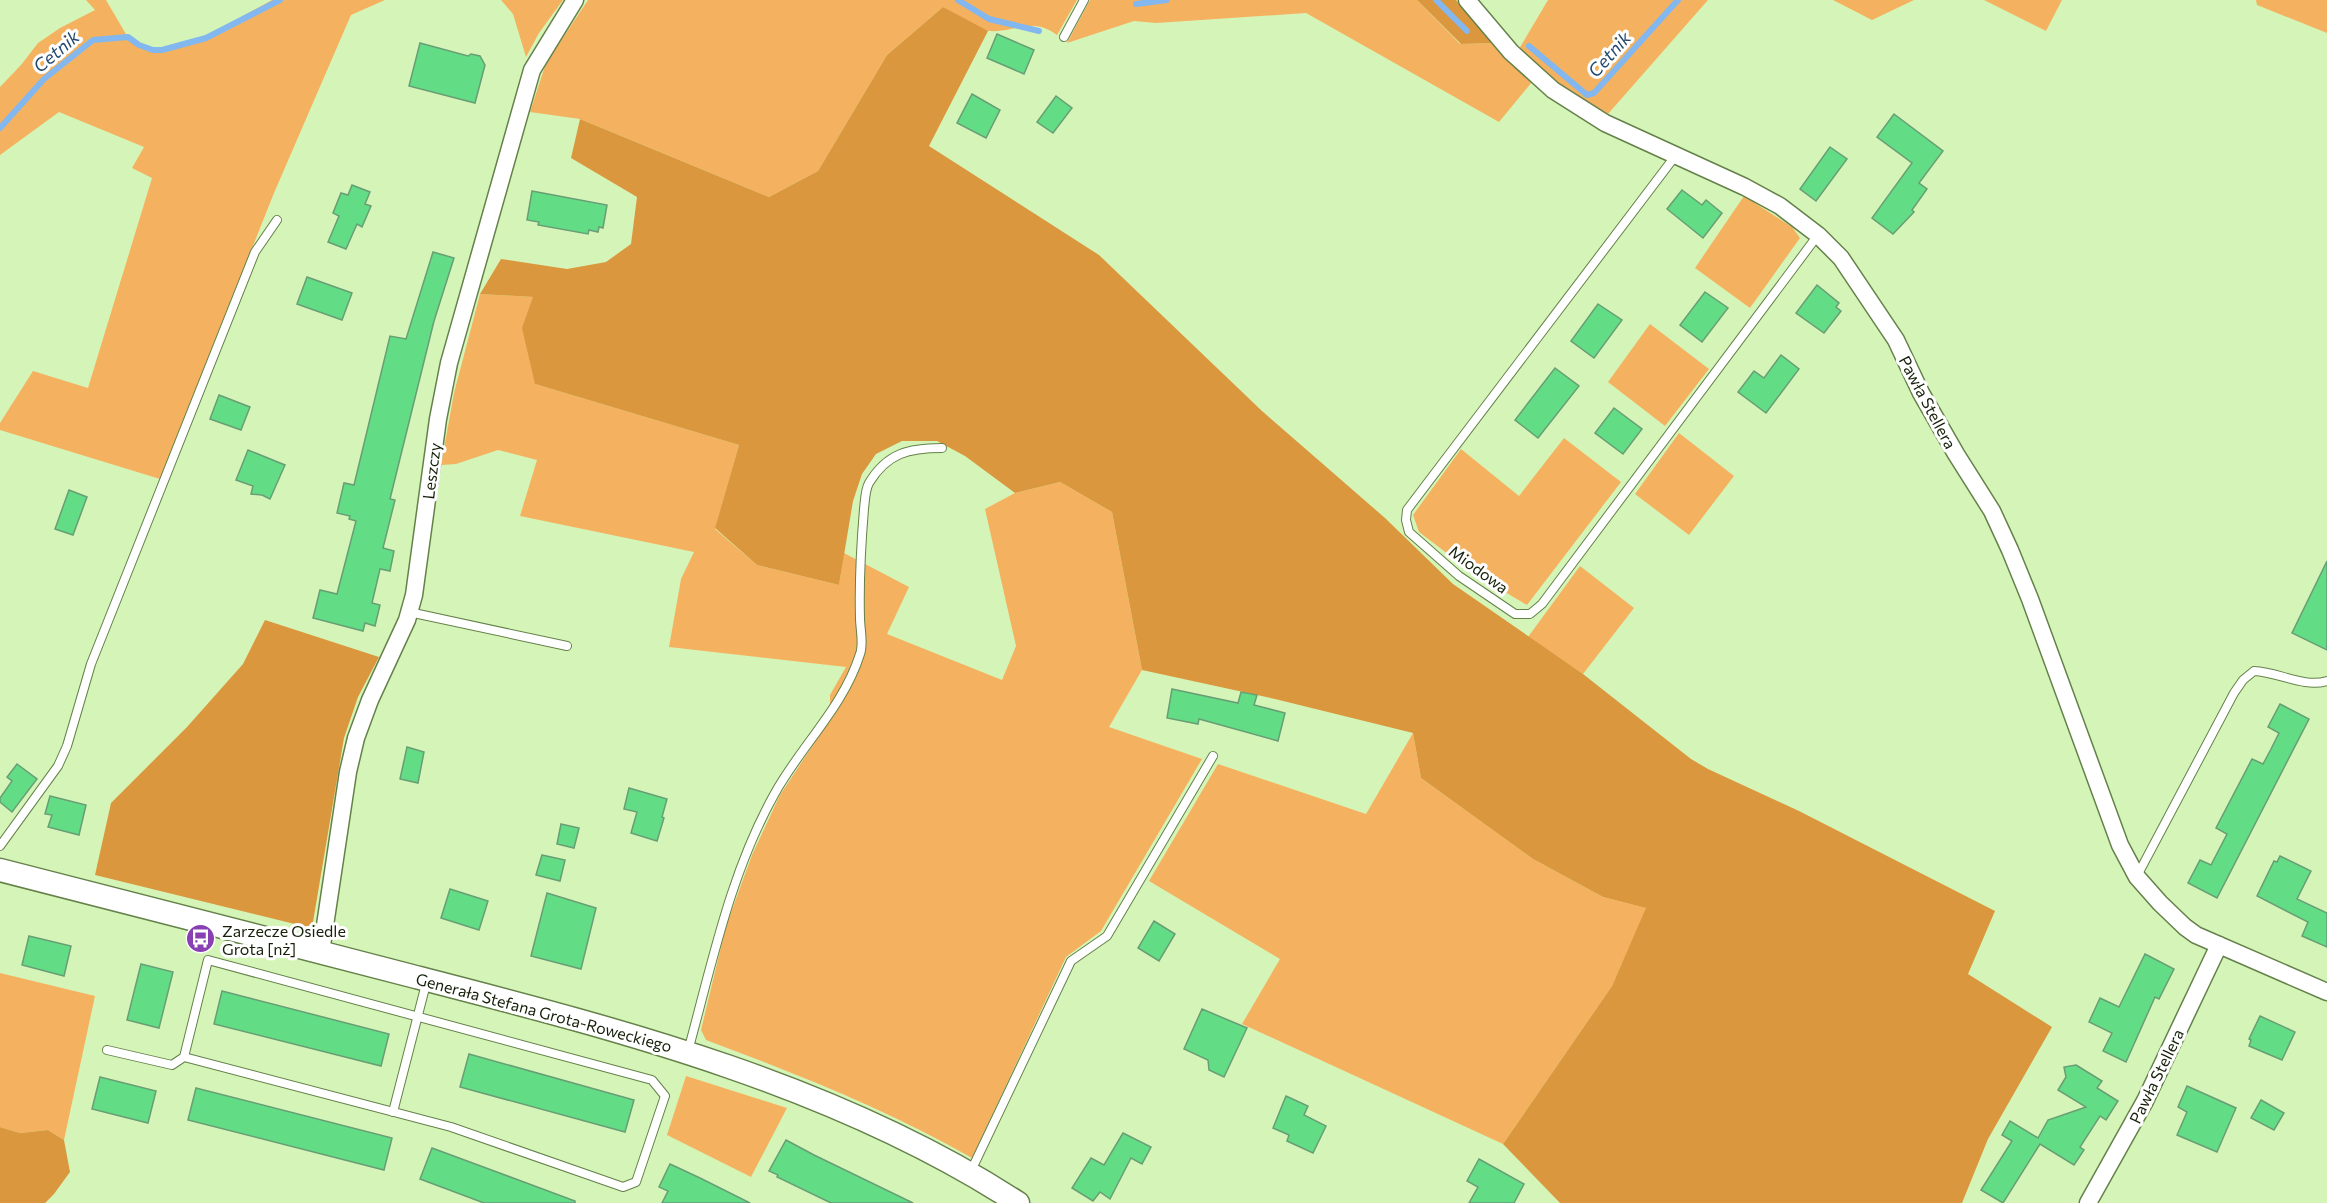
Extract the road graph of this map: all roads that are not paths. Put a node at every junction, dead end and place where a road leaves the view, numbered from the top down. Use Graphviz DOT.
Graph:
graph roads {
  1 [pos="575,0"];
  2 [pos="1084,0"];
  3 [pos="1467,0"];
  4 [pos="1064,37"];
  5 [pos="1676,155"];
  6 [pos="277,220"];
  7 [pos="1818,235"];
  8 [pos="942,448"];
  9 [pos="410,612"];
  10 [pos="567,646"];
  11 [pos="2327,681"];
  12 [pos="1213,756"];
  13 [pos="0,846"];
  14 [pos="0,870"];
  15 [pos="2137,877"];
  16 [pos="2219,945"];
  17 [pos="321,952"];
  18 [pos="427,980"];
  19 [pos="2327,992"];
  20 [pos="418,1015"];
  21 [pos="107,1050"];
  22 [pos="687,1051"];
  23 [pos="184,1057"];
  24 [pos="393,1112"];
  25 [pos="970,1174"];
  26 [pos="1008,1200"];
  27 [pos="2088,1203"];
  1 -- 9 [label="street, Leszczy"];
  2 -- 4 [label="lane"];
  3 -- 5 [label="street, Pawła Stellera"];
  5 -- 7 [label="street, Pawła Stellera"];
  5 -- 7 [label="lane, Miodowa"];
  6 -- 13 [label="lane"];
  7 -- 15 [label="street, Pawła Stellera"];
  8 -- 22 [label="lane"];
  9 -- 10 [label="lane"];
  9 -- 17 [label="street, Leszczy"];
  11 -- 15 [label="lane"];
  12 -- 25 [label="lane"];
  14 -- 17 [label="street, Generała Stefana Grota-Roweckiego"];
  15 -- 16 [label="street, Pawła Stellera"];
  16 -- 19 [label="street, Pawła Stellera"];
  16 -- 27 [label="street, Pawła Stellera"];
  17 -- 18 [label="street, Generała Stefana Grota-Roweckiego"];
  18 -- 20 [label="lane"];
  18 -- 22 [label="street, Generała Stefana Grota-Roweckiego"];
  20 -- 23 [label="lane"];
  20 -- 24 [label="lane"];
  20 -- 24 [label="lane"];
  21 -- 23 [label="lane"];
  22 -- 25 [label="street, Generała Stefana Grota-Roweckiego"];
  23 -- 24 [label="lane"];
  25 -- 26 [label="street, Generała Stefana Grota-Roweckiego"];
}
